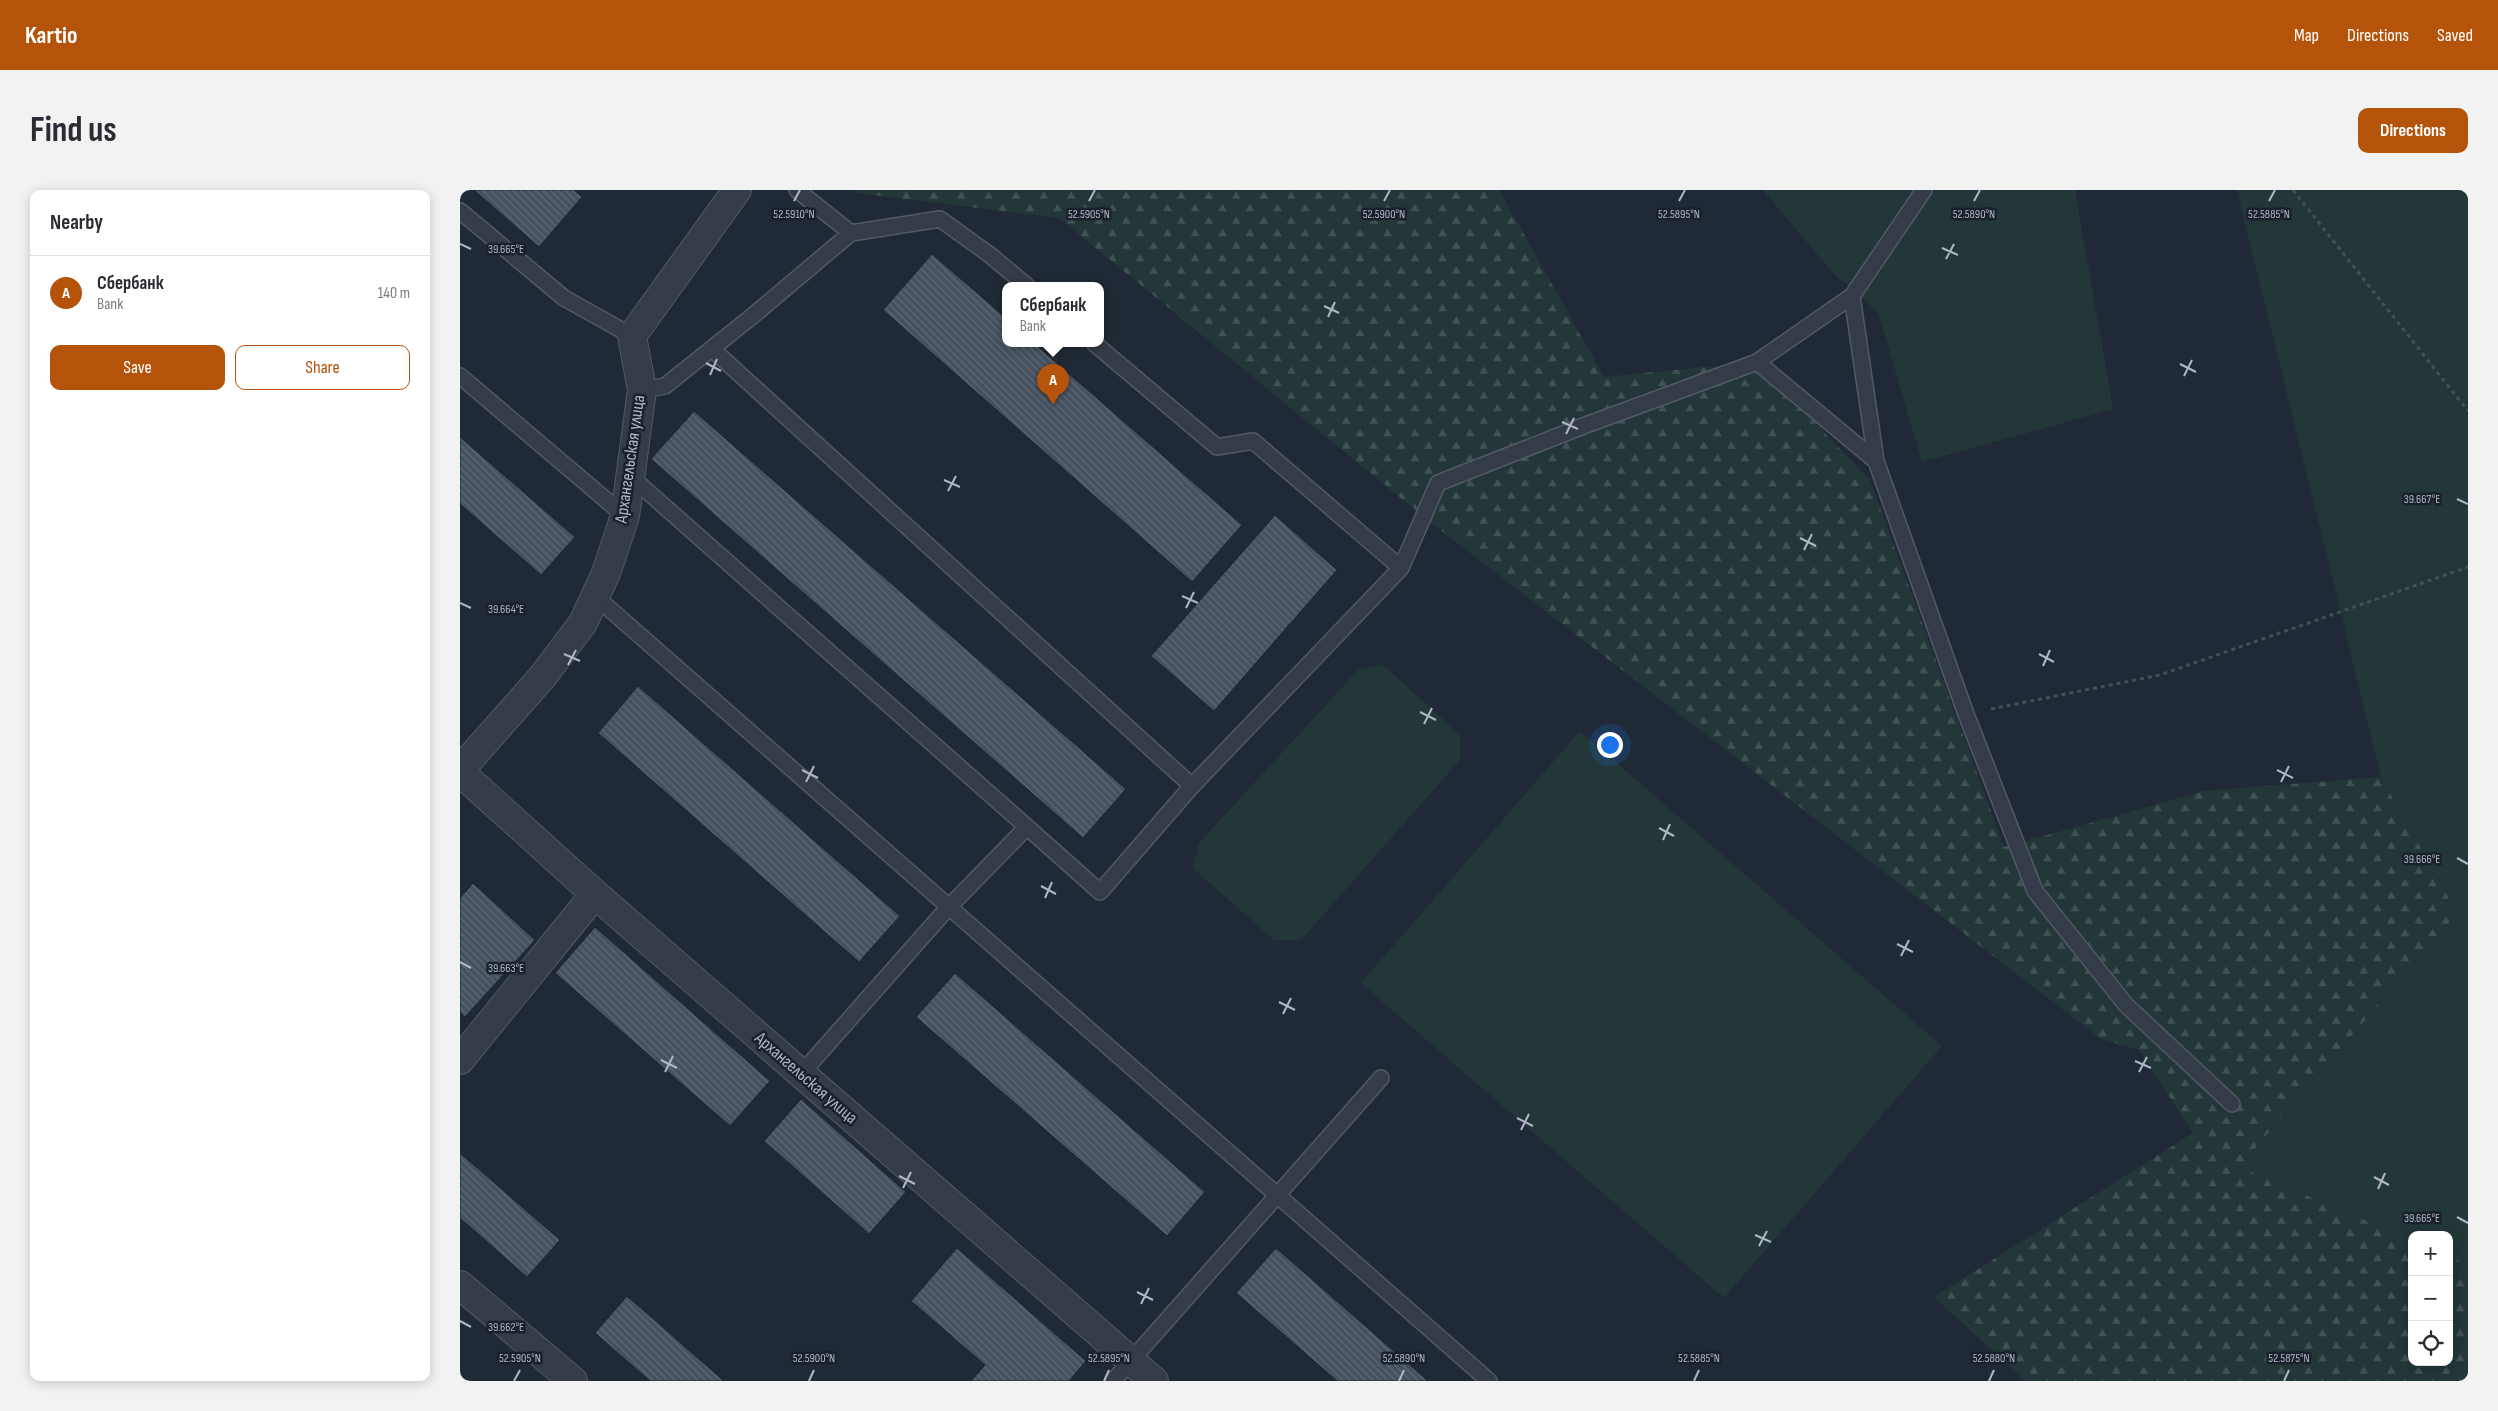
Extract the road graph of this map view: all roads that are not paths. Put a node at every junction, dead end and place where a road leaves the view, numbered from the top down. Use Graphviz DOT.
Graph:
graph roads {
  1 [pos="737,190"];
  2 [pos="797,190"];
  3 [pos="1924,190"];
  4 [pos="460,211"];
  5 [pos="851,233"];
  6 [pos="1022,282"];
  7 [pos="1852,296"];
  8 [pos="632,336"];
  9 [pos="1099,347"];
  10 [pos="712,349"];
  11 [pos="1757,362"];
  12 [pos="460,376"];
  13 [pos="642,390"];
  14 [pos="1876,461"];
  15 [pos="630,476"];
  16 [pos="625,516"];
  17 [pos="1401,568"];
  18 [pos="596,597"];
  19 [pos="460,771"];
  20 [pos="1192,786"];
  21 [pos="1027,827"];
  22 [pos="595,894"];
  23 [pos="949,908"];
  24 [pos="460,1060"];
  25 [pos="801,1074"];
  26 [pos="1381,1078"];
  27 [pos="2232,1104"];
  28 [pos="1278,1196"];
  29 [pos="460,1285"];
  30 [pos="1122,1371"];
  31 [pos="573,1381"];
  32 [pos="1154,1381"];
  33 [pos="1488,1381"];
  1 -- 8 [label="street"];
  2 -- 5 [label="lane"];
  3 -- 7 [label="lane"];
  4 -- 8 [label="lane"];
  5 -- 6 [label="lane"];
  5 -- 10 [label="lane"];
  7 -- 11 [label="lane"];
  7 -- 14 [label="lane"];
  8 -- 13 [label="street, Архангельская улица"];
  9 -- 17 [label="lane"];
  10 -- 13 [label="lane"];
  10 -- 20 [label="lane"];
  11 -- 14 [label="lane"];
  11 -- 17 [label="lane"];
  12 -- 16 [label="lane"];
  13 -- 15 [label="street, Архангельская улица"];
  14 -- 27 [label="lane"];
  15 -- 16 [label="street, Архангельская улица"];
  15 -- 21 [label="lane"];
  16 -- 18 [label="street, Архангельская улица"];
  17 -- 20 [label="lane"];
  18 -- 19 [label="street, Архангельская улица"];
  18 -- 23 [label="lane"];
  19 -- 22 [label="street, Архангельская улица"];
  20 -- 21 [label="lane"];
  21 -- 23 [label="lane"];
  22 -- 24 [label="street"];
  22 -- 25 [label="street, Архангельская улица"];
  23 -- 25 [label="lane"];
  23 -- 28 [label="lane"];
  25 -- 30 [label="street, Архангельская улица"];
  26 -- 28 [label="lane"];
  28 -- 30 [label="lane"];
  28 -- 33 [label="lane"];
  29 -- 31 [label="street"];
  30 -- 32 [label="street, Архангельская улица"];
}
